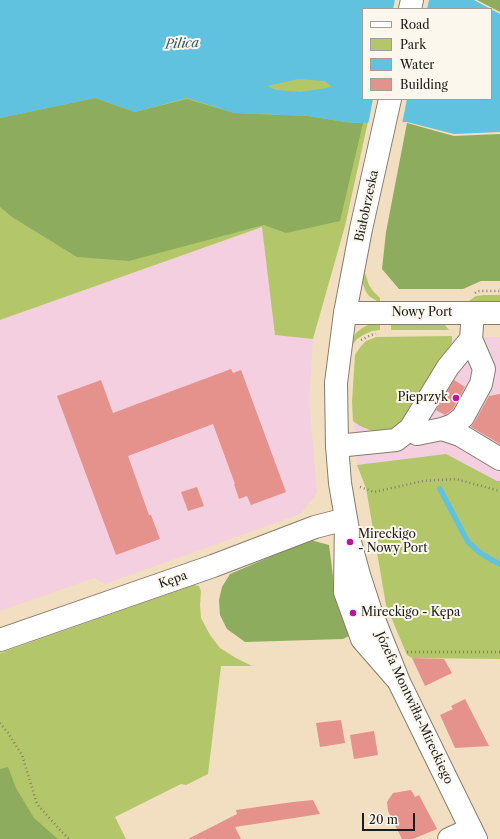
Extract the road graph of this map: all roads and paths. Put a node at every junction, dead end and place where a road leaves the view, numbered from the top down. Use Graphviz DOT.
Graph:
graph roads {
  1 [pos="390,100"];
  2 [pos="344,313"];
  3 [pos="473,313"];
  4 [pos="500,313"];
  5 [pos="471,339"];
  6 [pos="492,373"];
  7 [pos="442,429"];
  8 [pos="417,434"];
  9 [pos="396,440"];
  10 [pos="337,446"];
  11 [pos="500,459"];
  12 [pos="360,487"];
  13 [pos="500,491"];
  14 [pos="346,519"];
  15 [pos="0,640"];
  16 [pos="400,652"];
  17 [pos="500,652"];
  18 [pos="0,724"];
  19 [pos="473,834"];
  20 [pos="69,839"];
  21 [pos="449,839"];
  1 -- 2 [label="main road, Białobrzeska"];
  2 -- 3 [label="main road, Nowy Port"];
  2 -- 10 [label="main road, Józefa Montwiłła-Mireckiego"];
  3 -- 4 [label="main road, Nowy Port"];
  3 -- 5 [label="main road"];
  5 -- 6 [label="main road"];
  5 -- 8 [label="main road"];
  5 -- 9 [label="main road"];
  6 -- 7 [label="main road"];
  7 -- 8 [label="main road"];
  7 -- 11 [label="main road"];
  8 -- 9 [label="main road"];
  9 -- 10 [label="main road"];
  10 -- 14 [label="main road, Józefa Montwiłła-Mireckiego"];
  12 -- 13 [label="path"];
  14 -- 15 [label="main road, Kępa"];
  14 -- 19 [label="main road, Józefa Montwiłła-Mireckiego"];
  16 -- 17 [label="path"];
  18 -- 20 [label="path"];
  19 -- 21 [label="main road"];
}
